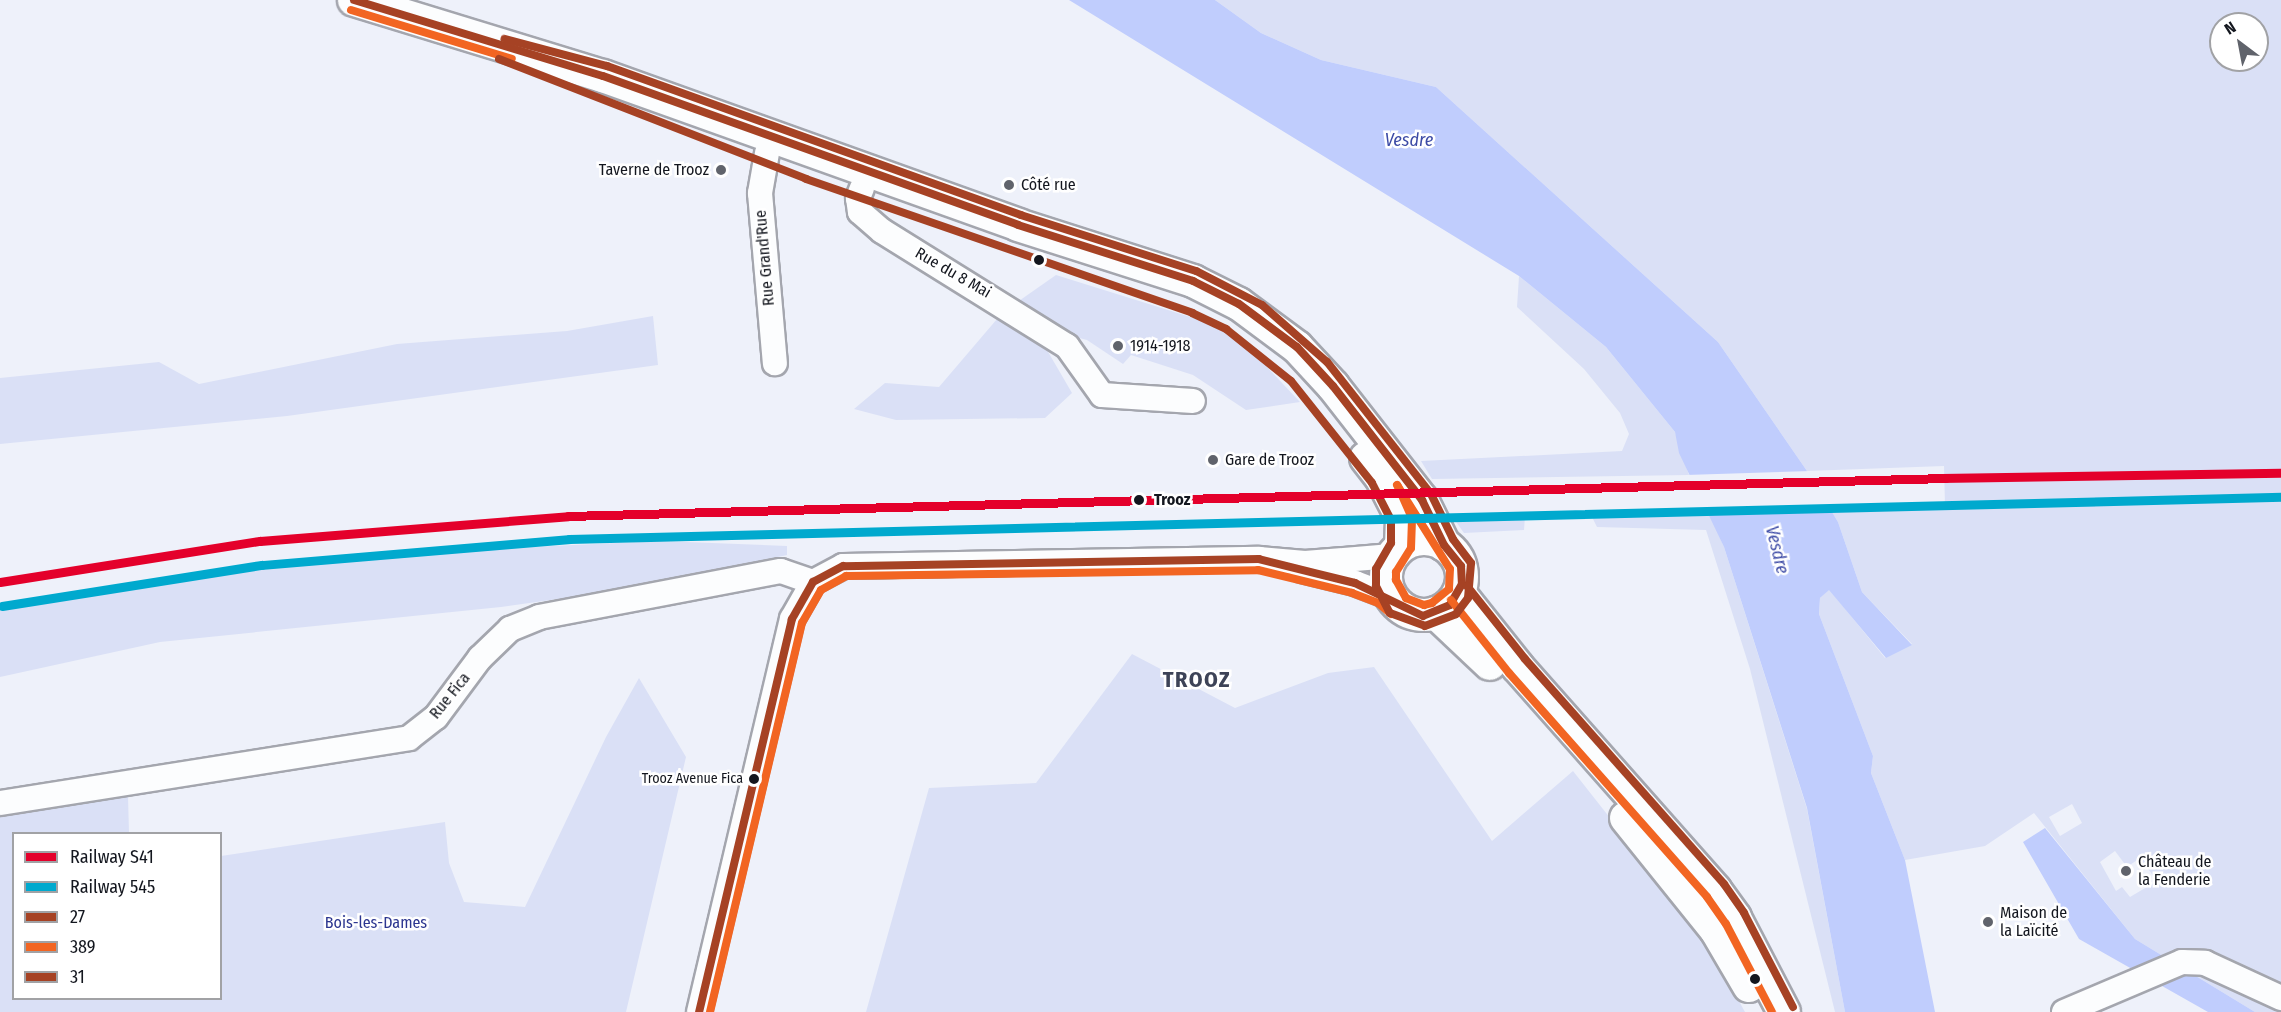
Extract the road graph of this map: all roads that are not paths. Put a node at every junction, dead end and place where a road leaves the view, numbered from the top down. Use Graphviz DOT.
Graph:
graph roads {
  1 [pos="354,0"];
  2 [pos="522,55"];
  3 [pos="767,153"];
  4 [pos="862,188"];
  5 [pos="775,363"];
  6 [pos="1193,401"];
  7 [pos="1444,545"];
  8 [pos="1396,551"];
  9 [pos="1259,559"];
  10 [pos="813,582"];
  11 [pos="1459,593"];
  12 [pos="1398,606"];
  13 [pos="1436,613"];
  14 [pos="0,803"];
  15 [pos="2281,998"];
  16 [pos="699,1012"];
  17 [pos="1761,1012"];
  18 [pos="1784,1012"];
  19 [pos="2064,1012"];
  1 -- 2 [label="main road"];
  2 -- 3 [label="main road"];
  2 -- 7 [label="main road"];
  3 -- 4 [label="main road"];
  3 -- 5 [label="street, Rue Grand'Rue"];
  4 -- 6 [label="street, Rue du 8 Mai"];
  4 -- 8 [label="main road"];
  7 -- 8 [label="main road"];
  7 -- 11 [label="main road"];
  8 -- 9 [label="street"];
  8 -- 12 [label="main road"];
  9 -- 10 [label="street"];
  9 -- 12 [label="street"];
  10 -- 14 [label="street, Rue Fica"];
  10 -- 16 [label="street"];
  11 -- 13 [label="main road"];
  11 -- 18 [label="main road"];
  12 -- 13 [label="main road"];
  13 -- 17 [label="main road"];
  15 -- 19 [label="street"];
}
